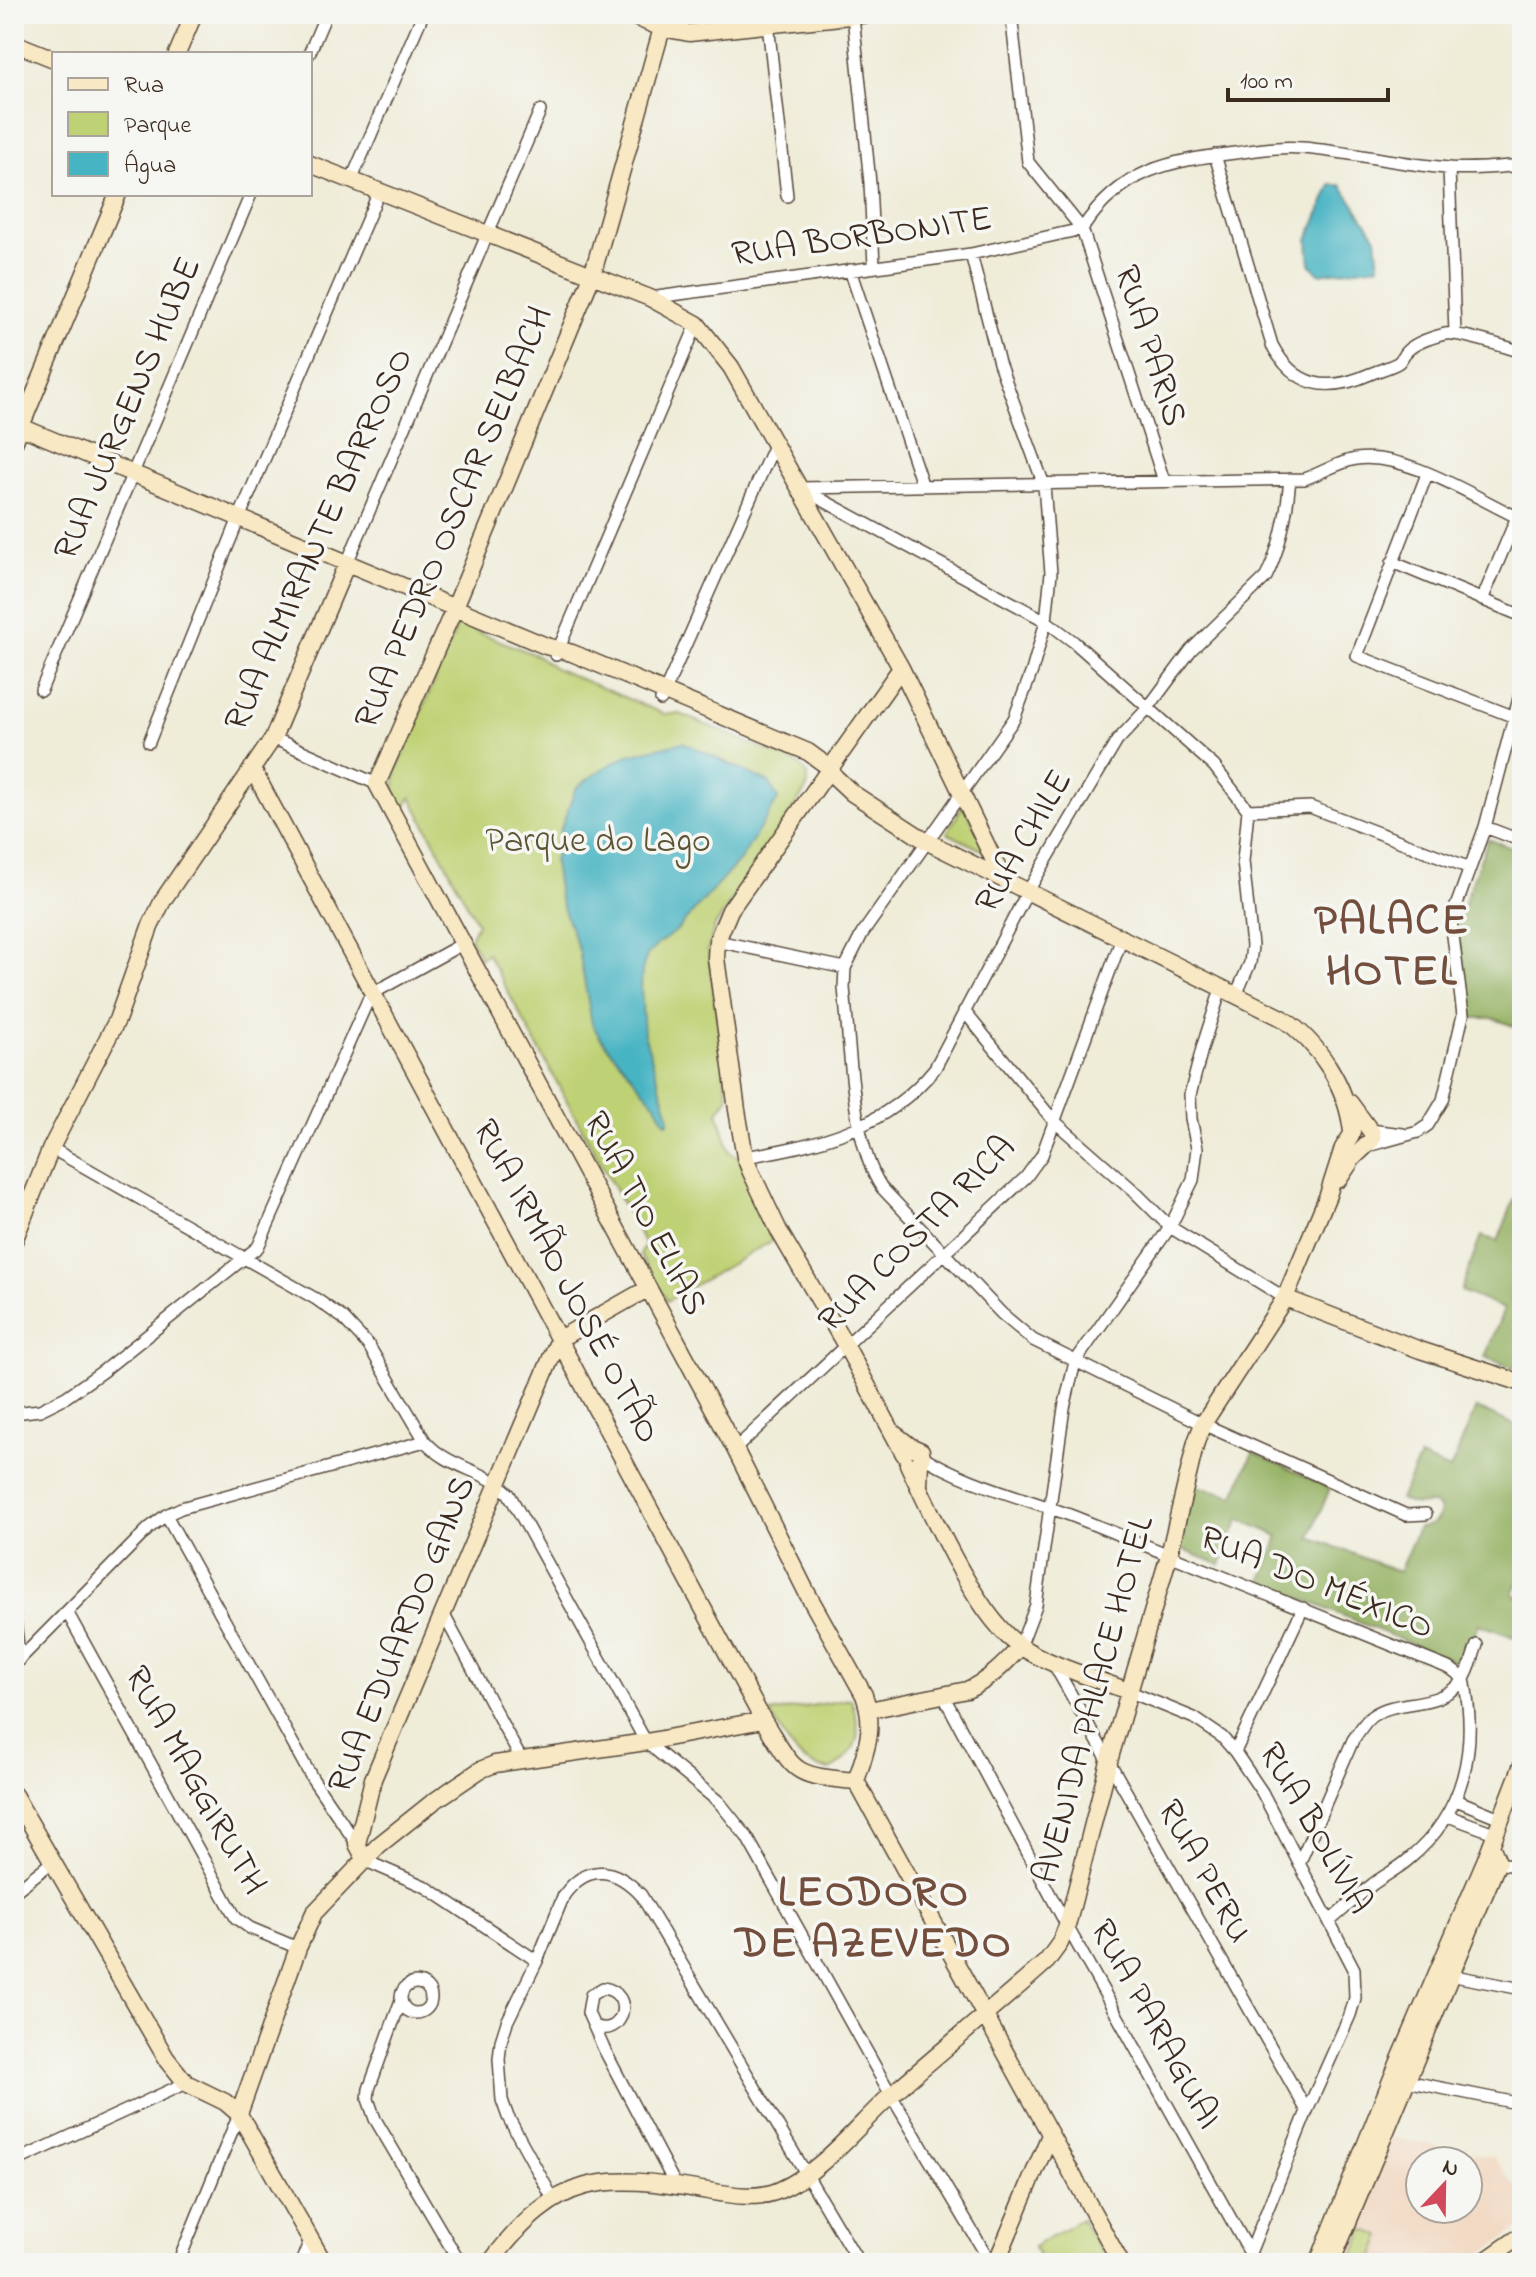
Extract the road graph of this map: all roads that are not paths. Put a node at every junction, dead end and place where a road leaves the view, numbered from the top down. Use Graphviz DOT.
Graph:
graph roads {
  1 [pos="194,14"];
  2 [pos="326,14"];
  3 [pos="423,14"];
  4 [pos="627,14"];
  5 [pos="1011,14"];
  6 [pos="861,15"];
  7 [pos="664,21"];
  8 [pos="768,24"];
  9 [pos="14,43"];
  10 [pos="178,52"];
  11 [pos="310,52"];
  12 [pos="52,58"];
  13 [pos="540,111"];
  14 [pos="1215,155"];
  15 [pos="312,165"];
  16 [pos="1522,165"];
  17 [pos="1449,168"];
  18 [pos="351,181"];
  19 [pos="379,192"];
  20 [pos="117,196"];
  21 [pos="250,196"];
  22 [pos="787,196"];
  23 [pos="1082,229"];
  24 [pos="488,234"];
  25 [pos="971,254"];
  26 [pos="874,266"];
  27 [pos="850,270"];
  28 [pos="592,276"];
  29 [pos="650,298"];
  30 [pos="697,324"];
  31 [pos="1455,333"];
  32 [pos="1522,352"];
  33 [pos="17,425"];
  34 [pos="14,443"];
  35 [pos="775,443"];
  36 [pos="132,473"];
  37 [pos="1427,474"];
  38 [pos="1290,479"];
  39 [pos="1164,481"];
  40 [pos="922,484"];
  41 [pos="1044,485"];
  42 [pos="800,488"];
  43 [pos="1522,505"];
  44 [pos="1517,517"];
  45 [pos="239,518"];
  46 [pos="1392,562"];
  47 [pos="347,563"];
  48 [pos="1482,600"];
  49 [pos="455,607"];
  50 [pos="1522,616"];
  51 [pos="1046,621"];
  52 [pos="553,650"];
  53 [pos="901,668"];
  54 [pos="1522,687"];
  55 [pos="41,690"];
  56 [pos="663,695"];
  57 [pos="1148,708"];
  58 [pos="1512,716"];
  59 [pos="273,738"];
  60 [pos="149,742"];
  61 [pos="252,768"];
  62 [pos="830,773"];
  63 [pos="377,784"];
  64 [pos="960,792"];
  65 [pos="1248,810"];
  66 [pos="1485,827"];
  67 [pos="926,841"];
  68 [pos="1522,841"];
  69 [pos="1470,868"];
  70 [pos="1003,879"];
  71 [pos="1028,891"];
  72 [pos="1122,938"];
  73 [pos="717,941"];
  74 [pos="464,943"];
  75 [pos="845,968"];
  76 [pos="375,992"];
  77 [pos="1229,992"];
  78 [pos="964,1011"];
  79 [pos="1053,1120"];
  80 [pos="859,1128"];
  81 [pos="1362,1136"];
  82 [pos="51,1148"];
  83 [pos="745,1157"];
  84 [pos="21,1201"];
  85 [pos="1170,1227"];
  86 [pos="14,1241"];
  87 [pos="945,1254"];
  88 [pos="244,1260"];
  89 [pos="647,1289"];
  90 [pos="1285,1298"];
  91 [pos="559,1339"];
  92 [pos="846,1346"];
  93 [pos="1075,1362"];
  94 [pos="1522,1383"];
  95 [pos="14,1413"];
  96 [pos="1203,1424"];
  97 [pos="425,1441"];
  98 [pos="735,1449"];
  99 [pos="915,1464"];
  100 [pos="499,1483"];
  101 [pos="1049,1507"];
  102 [pos="1426,1514"];
  103 [pos="166,1515"];
  104 [pos="1169,1555"];
  105 [pos="1303,1608"];
  106 [pos="67,1612"];
  107 [pos="14,1615"];
  108 [pos="444,1615"];
  109 [pos="1477,1645"];
  110 [pos="1020,1647"];
  111 [pos="1052,1661"];
  112 [pos="17,1663"];
  113 [pos="1464,1679"];
  114 [pos="1128,1691"];
  115 [pos="943,1695"];
  116 [pos="869,1710"];
  117 [pos="763,1720"];
  118 [pos="646,1742"];
  119 [pos="1235,1752"];
  120 [pos="521,1759"];
  121 [pos="1109,1761"];
  122 [pos="1522,1765"];
  123 [pos="856,1781"];
  124 [pos="14,1795"];
  125 [pos="1456,1800"];
  126 [pos="1448,1816"];
  127 [pos="357,1844"];
  128 [pos="1494,1844"];
  129 [pos="366,1861"];
  130 [pos="52,1862"];
  131 [pos="1299,1864"];
  132 [pos="1522,1867"];
  133 [pos="14,1892"];
  134 [pos="1331,1920"];
  135 [pos="1067,1926"];
  136 [pos="298,1948"];
  137 [pos="537,1961"];
  138 [pos="1445,1974"];
  139 [pos="1522,1989"];
  140 [pos="401,2000"];
  141 [pos="985,2017"];
  142 [pos="593,2025"];
  143 [pos="1399,2079"];
  144 [pos="186,2083"];
  145 [pos="891,2095"];
  146 [pos="1522,2104"];
  147 [pos="1307,2111"];
  148 [pos="239,2114"];
  149 [pos="1050,2135"];
  150 [pos="14,2162"];
  151 [pos="806,2175"];
  152 [pos="676,2186"];
  153 [pos="553,2199"];
  154 [pos="1522,2235"];
  155 [pos="310,2240"];
  156 [pos="14,2251"];
  157 [pos="1248,2258"];
  158 [pos="20,2263"];
  159 [pos="178,2263"];
  160 [pos="301,2263"];
  161 [pos="324,2263"];
  162 [pos="460,2263"];
  163 [pos="490,2263"];
  164 [pos="859,2263"];
  165 [pos="994,2263"];
  166 [pos="1121,2263"];
  167 [pos="1318,2263"];
  168 [pos="1331,2263"];
  169 [pos="1482,2263"];
  1 -- 10 [label="street"];
  2 -- 11 [label="street"];
  3 -- 18 [label="street"];
  4 -- 7 [label="street"];
  5 -- 23 [label="street"];
  6 -- 8 [label="street"];
  6 -- 26 [label="street"];
  7 -- 8 [label="street"];
  7 -- 28 [label="street, RUA PEDRO OSCAR SELBACH"];
  8 -- 22 [label="street"];
  9 -- 12 [label="street"];
  13 -- 24 [label="street, RUA ALMIRANTE BARROSO"];
  14 -- 17 [label="street"];
  14 -- 23 [label="street"];
  14 -- 31 [label="street"];
  15 -- 18 [label="street"];
  16 -- 17 [label="street"];
  17 -- 31 [label="street"];
  18 -- 19 [label="street"];
  19 -- 24 [label="street"];
  19 -- 45 [label="street"];
  20 -- 33 [label="street"];
  21 -- 36 [label="street, RUA JURGENS HUBE"];
  23 -- 25 [label="street, RUA BORBONITE"];
  23 -- 39 [label="street, RUA PARIS"];
  24 -- 28 [label="street"];
  24 -- 47 [label="street, RUA ALMIRANTE BARROSO"];
  25 -- 26 [label="street, RUA BORBONITE"];
  25 -- 41 [label="street"];
  26 -- 27 [label="street, RUA BORBONITE"];
  27 -- 29 [label="street, RUA BORBONITE"];
  27 -- 40 [label="street"];
  28 -- 29 [label="street"];
  28 -- 49 [label="street, RUA PEDRO OSCAR SELBACH"];
  29 -- 30 [label="street"];
  30 -- 35 [label="street"];
  30 -- 52 [label="street"];
  31 -- 32 [label="street"];
  33 -- 34 [label="street"];
  33 -- 36 [label="street"];
  35 -- 42 [label="street"];
  35 -- 56 [label="street"];
  36 -- 45 [label="street"];
  36 -- 55 [label="street, RUA JURGENS HUBE"];
  37 -- 38 [label="street"];
  37 -- 44 [label="street"];
  37 -- 46 [label="street"];
  38 -- 39 [label="street"];
  38 -- 57 [label="street, RUA CHILE"];
  39 -- 41 [label="street"];
  40 -- 41 [label="street"];
  40 -- 42 [label="street"];
  41 -- 51 [label="street"];
  42 -- 51 [label="street"];
  42 -- 53 [label="street"];
  43 -- 44 [label="street"];
  44 -- 48 [label="street"];
  45 -- 47 [label="street"];
  45 -- 60 [label="street"];
  46 -- 48 [label="street"];
  46 -- 58 [label="street"];
  47 -- 49 [label="street"];
  47 -- 59 [label="street, RUA ALMIRANTE BARROSO"];
  48 -- 50 [label="street"];
  49 -- 52 [label="street"];
  49 -- 63 [label="street, RUA PEDRO OSCAR SELBACH"];
  51 -- 57 [label="street"];
  51 -- 64 [label="street"];
  52 -- 56 [label="street"];
  53 -- 62 [label="street"];
  53 -- 64 [label="street"];
  54 -- 58 [label="street"];
  56 -- 62 [label="street"];
  57 -- 65 [label="street"];
  57 -- 71 [label="street, RUA CHILE"];
  58 -- 66 [label="street"];
  59 -- 61 [label="street, RUA ALMIRANTE BARROSO"];
  59 -- 63 [label="street"];
  61 -- 76 [label="street, RUA IRMÃO JOSÉ OTÃO"];
  61 -- 82 [label="street, RUA ALMIRANTE BARROSO"];
  62 -- 67 [label="street"];
  62 -- 73 [label="street"];
  63 -- 74 [label="street, RUA TIO ELIAS"];
  64 -- 67 [label="street"];
  64 -- 70 [label="street"];
  65 -- 69 [label="street"];
  65 -- 77 [label="street"];
  66 -- 68 [label="street"];
  66 -- 69 [label="street"];
  67 -- 70 [label="street"];
  67 -- 75 [label="street"];
  69 -- 81 [label="street"];
  70 -- 71 [label="street"];
  71 -- 72 [label="street"];
  71 -- 78 [label="street, RUA CHILE"];
  72 -- 77 [label="street"];
  72 -- 79 [label="street, RUA COSTA RICA"];
  73 -- 75 [label="street"];
  73 -- 83 [label="street"];
  74 -- 76 [label="street"];
  74 -- 89 [label="street, RUA TIO ELIAS"];
  75 -- 80 [label="street"];
  76 -- 88 [label="street"];
  76 -- 91 [label="street, RUA IRMÃO JOSÉ OTÃO"];
  77 -- 81 [label="street"];
  77 -- 85 [label="street"];
  78 -- 79 [label="street"];
  78 -- 80 [label="street, RUA CHILE"];
  79 -- 85 [label="street"];
  79 -- 87 [label="street, RUA COSTA RICA"];
  80 -- 83 [label="street, RUA CHILE"];
  80 -- 87 [label="street"];
  81 -- 90 [label="street, AVENIDA PALACE HOTEL"];
  82 -- 84 [label="street, RUA ALMIRANTE BARROSO"];
  82 -- 88 [label="street"];
  83 -- 92 [label="street"];
  84 -- 86 [label="street, RUA ALMIRANTE BARROSO"];
  85 -- 90 [label="street"];
  85 -- 93 [label="street"];
  87 -- 92 [label="street, RUA COSTA RICA"];
  87 -- 93 [label="street"];
  88 -- 95 [label="street"];
  88 -- 97 [label="street"];
  89 -- 91 [label="street"];
  89 -- 98 [label="street, RUA TIO ELIAS"];
  90 -- 94 [label="street"];
  90 -- 96 [label="street, AVENIDA PALACE HOTEL"];
  91 -- 100 [label="street, RUA EDUARDO GANS"];
  91 -- 117 [label="street, RUA IRMÃO JOSÉ OTÃO"];
  92 -- 98 [label="street, RUA COSTA RICA"];
  92 -- 99 [label="street"];
  93 -- 96 [label="street"];
  93 -- 101 [label="street"];
  96 -- 102 [label="street"];
  96 -- 104 [label="street, AVENIDA PALACE HOTEL"];
  97 -- 100 [label="street"];
  97 -- 103 [label="street"];
  98 -- 116 [label="street, RUA TIO ELIAS"];
  99 -- 101 [label="street, RUA DO MÉXICO"];
  99 -- 110 [label="street"];
  100 -- 108 [label="street, RUA EDUARDO GANS"];
  100 -- 118 [label="street"];
  101 -- 104 [label="street, RUA DO MÉXICO"];
  101 -- 110 [label="street"];
  103 -- 106 [label="street"];
  103 -- 127 [label="street"];
  104 -- 105 [label="street, RUA DO MÉXICO"];
  104 -- 114 [label="street, AVENIDA PALACE HOTEL"];
  105 -- 113 [label="street, RUA DO MÉXICO"];
  105 -- 119 [label="street"];
  106 -- 112 [label="street"];
  106 -- 136 [label="street, RUA MAGGIRUTH"];
  107 -- 112 [label="street"];
  108 -- 120 [label="street"];
  108 -- 127 [label="street, RUA EDUARDO GANS"];
  109 -- 113 [label="street"];
  110 -- 111 [label="street, RUA BOLÍVIA"];
  110 -- 115 [label="street"];
  111 -- 114 [label="street, RUA BOLÍVIA"];
  111 -- 121 [label="street, RUA PERU"];
  113 -- 125 [label="street"];
  113 -- 131 [label="street"];
  114 -- 119 [label="street, RUA BOLÍVIA"];
  114 -- 121 [label="street, AVENIDA PALACE HOTEL"];
  115 -- 116 [label="street"];
  115 -- 135 [label="street, RUA PARAGUAI"];
  116 -- 123 [label="street, RUA TIO ELIAS"];
  117 -- 118 [label="street"];
  117 -- 123 [label="street, RUA IRMÃO JOSÉ OTÃO"];
  118 -- 120 [label="street"];
  118 -- 145 [label="street"];
  119 -- 131 [label="street, RUA BOLÍVIA"];
  120 -- 129 [label="street"];
  121 -- 135 [label="street, AVENIDA PALACE HOTEL"];
  121 -- 147 [label="street, RUA PERU"];
  122 -- 128 [label="street"];
  123 -- 141 [label="street"];
  124 -- 130 [label="street"];
  125 -- 126 [label="street"];
  125 -- 128 [label="street"];
  126 -- 128 [label="street"];
  126 -- 134 [label="street"];
  127 -- 129 [label="street, RUA EDUARDO GANS"];
  128 -- 132 [label="street"];
  128 -- 138 [label="street"];
  129 -- 136 [label="street"];
  129 -- 137 [label="street"];
  130 -- 133 [label="street"];
  130 -- 144 [label="street"];
  131 -- 134 [label="street, RUA BOLÍVIA"];
  134 -- 147 [label="street, RUA BOLÍVIA"];
  135 -- 141 [label="street, AVENIDA PALACE HOTEL"];
  135 -- 157 [label="street, RUA PARAGUAI"];
  136 -- 148 [label="street"];
  137 -- 151 [label="street"];
  137 -- 153 [label="street"];
  138 -- 139 [label="street"];
  138 -- 143 [label="street"];
  140 -- 162 [label="street"];
  141 -- 145 [label="street, AVENIDA PALACE HOTEL"];
  141 -- 149 [label="street"];
  142 -- 142 [label="street"];
  142 -- 152 [label="street"];
  143 -- 146 [label="street"];
  143 -- 167 [label="street"];
  143 -- 168 [label="street"];
  144 -- 148 [label="street"];
  144 -- 150 [label="street"];
  145 -- 151 [label="street, AVENIDA PALACE HOTEL"];
  145 -- 165 [label="street"];
  147 -- 157 [label="street"];
  148 -- 155 [label="street"];
  148 -- 159 [label="street"];
  149 -- 165 [label="street"];
  149 -- 166 [label="street"];
  151 -- 152 [label="street, AVENIDA PALACE HOTEL"];
  151 -- 164 [label="street"];
  152 -- 153 [label="street, AVENIDA PALACE HOTEL"];
  153 -- 163 [label="street, AVENIDA PALACE HOTEL"];
  154 -- 169 [label="street"];
  155 -- 160 [label="street"];
  155 -- 161 [label="street"];
  156 -- 158 [label="street"];
}
